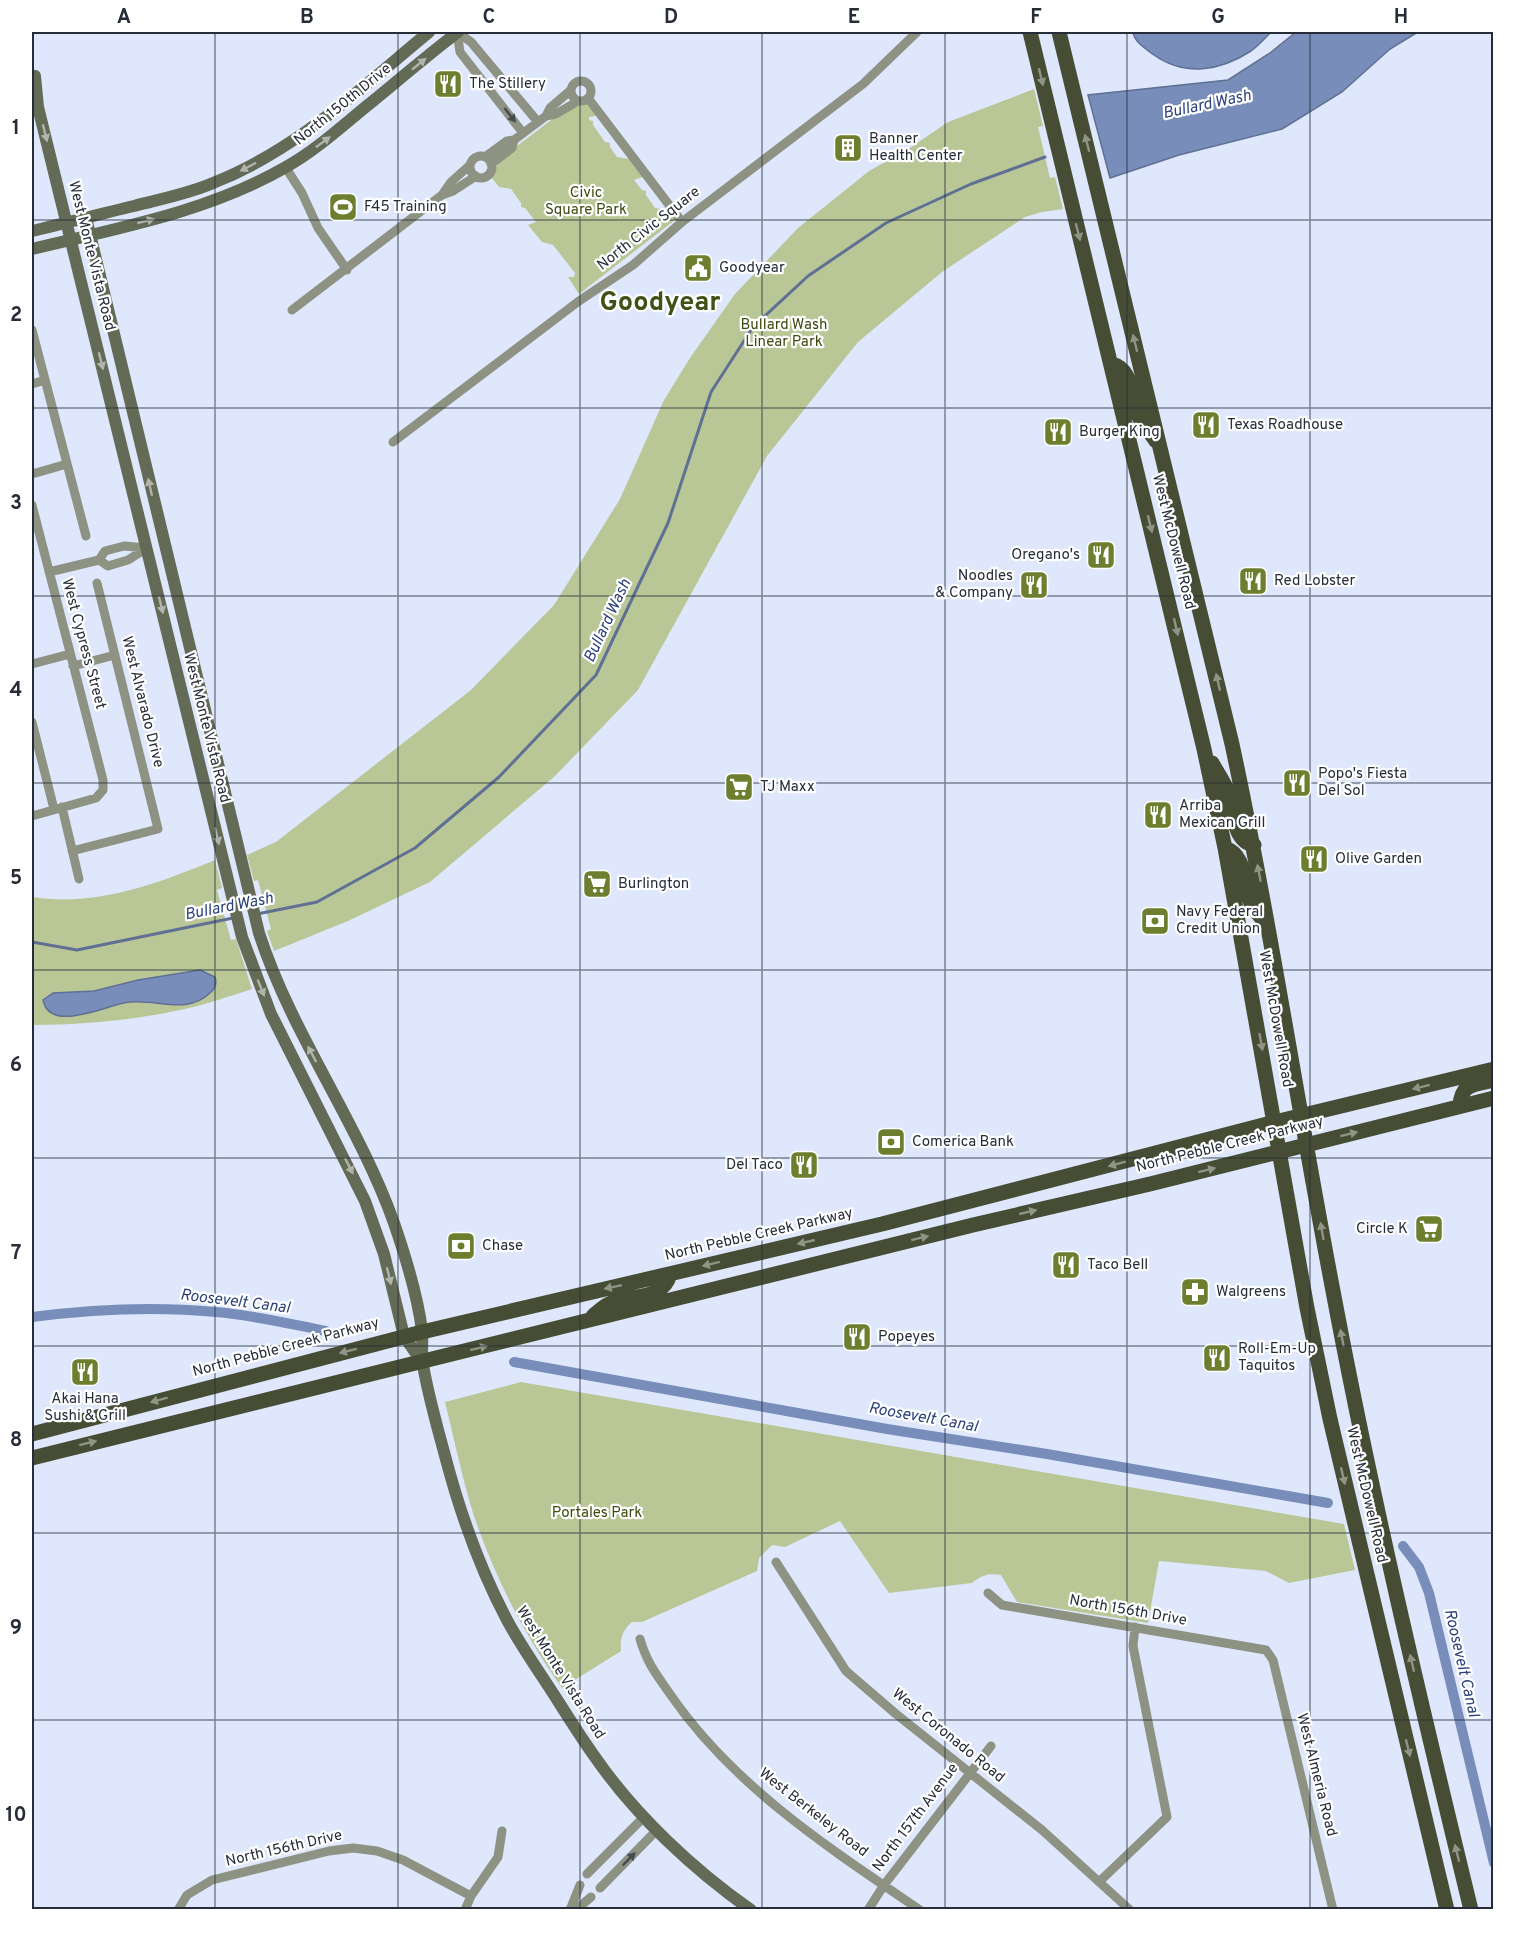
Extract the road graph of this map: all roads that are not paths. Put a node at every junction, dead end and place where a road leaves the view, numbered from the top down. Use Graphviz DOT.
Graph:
graph roads {
  1 [pos="429,32"];
  2 [pos="457,32"];
  3 [pos="917,32"];
  4 [pos="1030,32"];
  5 [pos="1059,32"];
  6 [pos="35,76"];
  7 [pos="571,90"];
  8 [pos="588,98"];
  9 [pos="578,101"];
  10 [pos="546,116"];
  11 [pos="538,122"];
  12 [pos="523,133"];
  13 [pos="488,160"];
  14 [pos="470,165"];
  15 [pos="286,168"];
  16 [pos="476,176"];
  17 [pos="442,195"];
  18 [pos="86,218"];
  19 [pos="67,222"];
  20 [pos="682,222"];
  21 [pos="32,231"];
  22 [pos="90,235"];
  23 [pos="71,239"];
  24 [pos="32,249"];
  25 [pos="347,270"];
  26 [pos="292,310"];
  27 [pos="32,330"];
  28 [pos="1112,364"];
  29 [pos="45,380"];
  30 [pos="32,384"];
  31 [pos="393,442"];
  32 [pos="1161,448"];
  33 [pos="67,464"];
  34 [pos="32,474"];
  35 [pos="32,505"];
  36 [pos="86,536"];
  37 [pos="164,544"];
  38 [pos="147,548"];
  39 [pos="99,560"];
  40 [pos="49,572"];
  41 [pos="97,583"];
  42 [pos="70,654"];
  43 [pos="115,655"];
  44 [pos="32,664"];
  45 [pos="73,666"];
  46 [pos="32,722"];
  47 [pos="1204,750"];
  48 [pos="58,808"];
  49 [pos="32,816"];
  50 [pos="1254,845"];
  51 [pos="1225,848"];
  52 [pos="72,851"];
  53 [pos="79,879"];
  54 [pos="1269,929"];
  55 [pos="1494,1069"];
  56 [pos="1494,1080"];
  57 [pos="1494,1098"];
  58 [pos="1460,1106"];
  59 [pos="1302,1116"];
  60 [pos="1275,1122"];
  61 [pos="1307,1145"];
  62 [pos="1280,1152"];
  63 [pos="670,1274"];
  64 [pos="588,1320"];
  65 [pos="422,1332"];
  66 [pos="404,1336"];
  67 [pos="422,1362"];
  68 [pos="1357,1411"];
  69 [pos="1330,1419"];
  70 [pos="32,1434"];
  71 [pos="32,1458"];
  72 [pos="776,1562"];
  73 [pos="988,1593"];
  74 [pos="1374,1610"];
  75 [pos="1135,1627"];
  76 [pos="640,1639"];
  77 [pos="1266,1650"];
  78 [pos="1423,1711"];
  79 [pos="991,1746"];
  80 [pos="970,1773"];
  81 [pos="644,1817"];
  82 [pos="657,1830"];
  83 [pos="502,1831"];
  84 [pos="608,1880"];
  85 [pos="1100,1881"];
  86 [pos="884,1885"];
  87 [pos="580,1886"];
  88 [pos="600,1888"];
  89 [pos="471,1896"];
  90 [pos="591,1897"];
  91 [pos="178,1910"];
  92 [pos="465,1910"];
  93 [pos="570,1910"];
  94 [pos="576,1910"];
  95 [pos="751,1910"];
  96 [pos="868,1910"];
  97 [pos="920,1910"];
  98 [pos="1130,1910"];
  99 [pos="1333,1910"];
  100 [pos="1447,1910"];
  101 [pos="1471,1910"];
  1 -- 18 [label="street, North 150th Drive, one-way"];
  2 -- 11 [label="street"];
  2 -- 12 [label="street, one-way"];
  15 -- 2 [label="street, North 150th Drive, one-way"];
  3 -- 20 [label="street, North Civic Square"];
  4 -- 28 [label="main road, West McDowell Road, one-way"];
  32 -- 5 [label="main road, West McDowell Road, one-way"];
  6 -- 19 [label="street, West Monte Vista Road, one-way"];
  7 -- 8 [label="street"];
  7 -- 9 [label="street"];
  7 -- 10 [label="street"];
  8 -- 9 [label="street"];
  8 -- 20 [label="street"];
  9 -- 10 [label="street"];
  10 -- 11 [label="street"];
  11 -- 12 [label="street"];
  12 -- 13 [label="street"];
  13 -- 14 [label="street"];
  13 -- 16 [label="street"];
  14 -- 16 [label="street"];
  14 -- 17 [label="street"];
  22 -- 15 [label="street, North 150th Drive, one-way"];
  15 -- 25 [label="street"];
  16 -- 17 [label="street"];
  17 -- 25 [label="street"];
  18 -- 19 [label="street, North 150th Drive"];
  18 -- 22 [label="street, West Monte Vista Road"];
  19 -- 21 [label="street, North 150th Drive"];
  19 -- 23 [label="street, West Monte Vista Road"];
  20 -- 31 [label="street, North Civic Square"];
  22 -- 23 [label="street, North 150th Drive"];
  37 -- 22 [label="street, West Monte Vista Road, one-way"];
  23 -- 24 [label="street, North 150th Drive"];
  23 -- 38 [label="street, West Monte Vista Road, one-way"];
  25 -- 26 [label="street"];
  27 -- 29 [label="street"];
  28 -- 32 [label="main road"];
  28 -- 47 [label="main road, West McDowell Road, one-way"];
  29 -- 30 [label="street"];
  29 -- 33 [label="street"];
  50 -- 32 [label="main road, West McDowell Road, one-way"];
  33 -- 34 [label="street"];
  33 -- 36 [label="street"];
  35 -- 40 [label="street, West Cypress Street"];
  37 -- 38 [label="street"];
  65 -- 37 [label="street, West Monte Vista Road, one-way"];
  38 -- 39 [label="street"];
  38 -- 39 [label="street"];
  38 -- 66 [label="street, West Monte Vista Road, one-way"];
  39 -- 40 [label="street"];
  40 -- 42 [label="street, West Cypress Street"];
  41 -- 43 [label="street, West Alvarado Drive"];
  42 -- 44 [label="street"];
  42 -- 45 [label="street, West Cypress Street"];
  43 -- 45 [label="street"];
  43 -- 52 [label="street, West Alvarado Drive"];
  45 -- 48 [label="street, West Cypress Street"];
  46 -- 48 [label="street"];
  47 -- 50 [label="main road"];
  47 -- 51 [label="main road, West McDowell Road"];
  48 -- 49 [label="street"];
  48 -- 52 [label="street"];
  54 -- 50 [label="main road, West McDowell Road, one-way"];
  51 -- 54 [label="main road"];
  51 -- 60 [label="main road, West McDowell Road, one-way"];
  52 -- 53 [label="street"];
  54 -- 59 [label="main road, West McDowell Road"];
  55 -- 59 [label="main road, North Pebble Creek Parkway, one-way"];
  56 -- 58 [label="main road"];
  57 -- 58 [label="main road, North Pebble Creek Parkway"];
  61 -- 58 [label="main road, North Pebble Creek Parkway, one-way"];
  59 -- 60 [label="main road, North Pebble Creek Parkway"];
  59 -- 61 [label="main road, West McDowell Road"];
  60 -- 62 [label="main road, West McDowell Road"];
  60 -- 63 [label="main road, North Pebble Creek Parkway, one-way"];
  61 -- 62 [label="main road, North Pebble Creek Parkway"];
  68 -- 61 [label="main road, West McDowell Road, one-way"];
  64 -- 62 [label="main road, North Pebble Creek Parkway, one-way"];
  62 -- 69 [label="main road, West McDowell Road"];
  63 -- 64 [label="main road"];
  63 -- 65 [label="main road, North Pebble Creek Parkway, one-way"];
  67 -- 64 [label="main road, North Pebble Creek Parkway, one-way"];
  65 -- 66 [label="main road, North Pebble Creek Parkway"];
  65 -- 67 [label="street, West Monte Vista Road"];
  66 -- 67 [label="street, West Monte Vista Road"];
  66 -- 70 [label="main road, North Pebble Creek Parkway, one-way"];
  71 -- 67 [label="main road, North Pebble Creek Parkway, one-way"];
  67 -- 81 [label="street, West Monte Vista Road"];
  68 -- 69 [label="main road"];
  78 -- 68 [label="main road, West McDowell Road, one-way"];
  69 -- 74 [label="main road, West McDowell Road, one-way"];
  72 -- 80 [label="street, West Coronado Road"];
  73 -- 75 [label="street, North 156th Drive"];
  74 -- 78 [label="main road"];
  74 -- 100 [label="main road, West McDowell Road, one-way"];
  75 -- 77 [label="street, North 156th Drive"];
  75 -- 85 [label="street"];
  76 -- 86 [label="street, West Berkeley Road"];
  77 -- 99 [label="street, West Almeria Road"];
  101 -- 78 [label="main road, West McDowell Road, one-way"];
  79 -- 80 [label="street, North 157th Avenue"];
  80 -- 85 [label="street, West Coronado Road"];
  80 -- 86 [label="street, North 157th Avenue"];
  81 -- 82 [label="street, West Monte Vista Road"];
  81 -- 84 [label="street"];
  84 -- 82 [label="street, one-way"];
  82 -- 95 [label="street, West Monte Vista Road"];
  83 -- 89 [label="street"];
  84 -- 88 [label="street"];
  85 -- 98 [label="street, West Coronado Road"];
  86 -- 96 [label="street, North 157th Avenue"];
  86 -- 97 [label="street, West Berkeley Road"];
  87 -- 93 [label="street"];
  89 -- 91 [label="street, North 156th Drive"];
  89 -- 92 [label="street"];
  90 -- 94 [label="street"];
}
